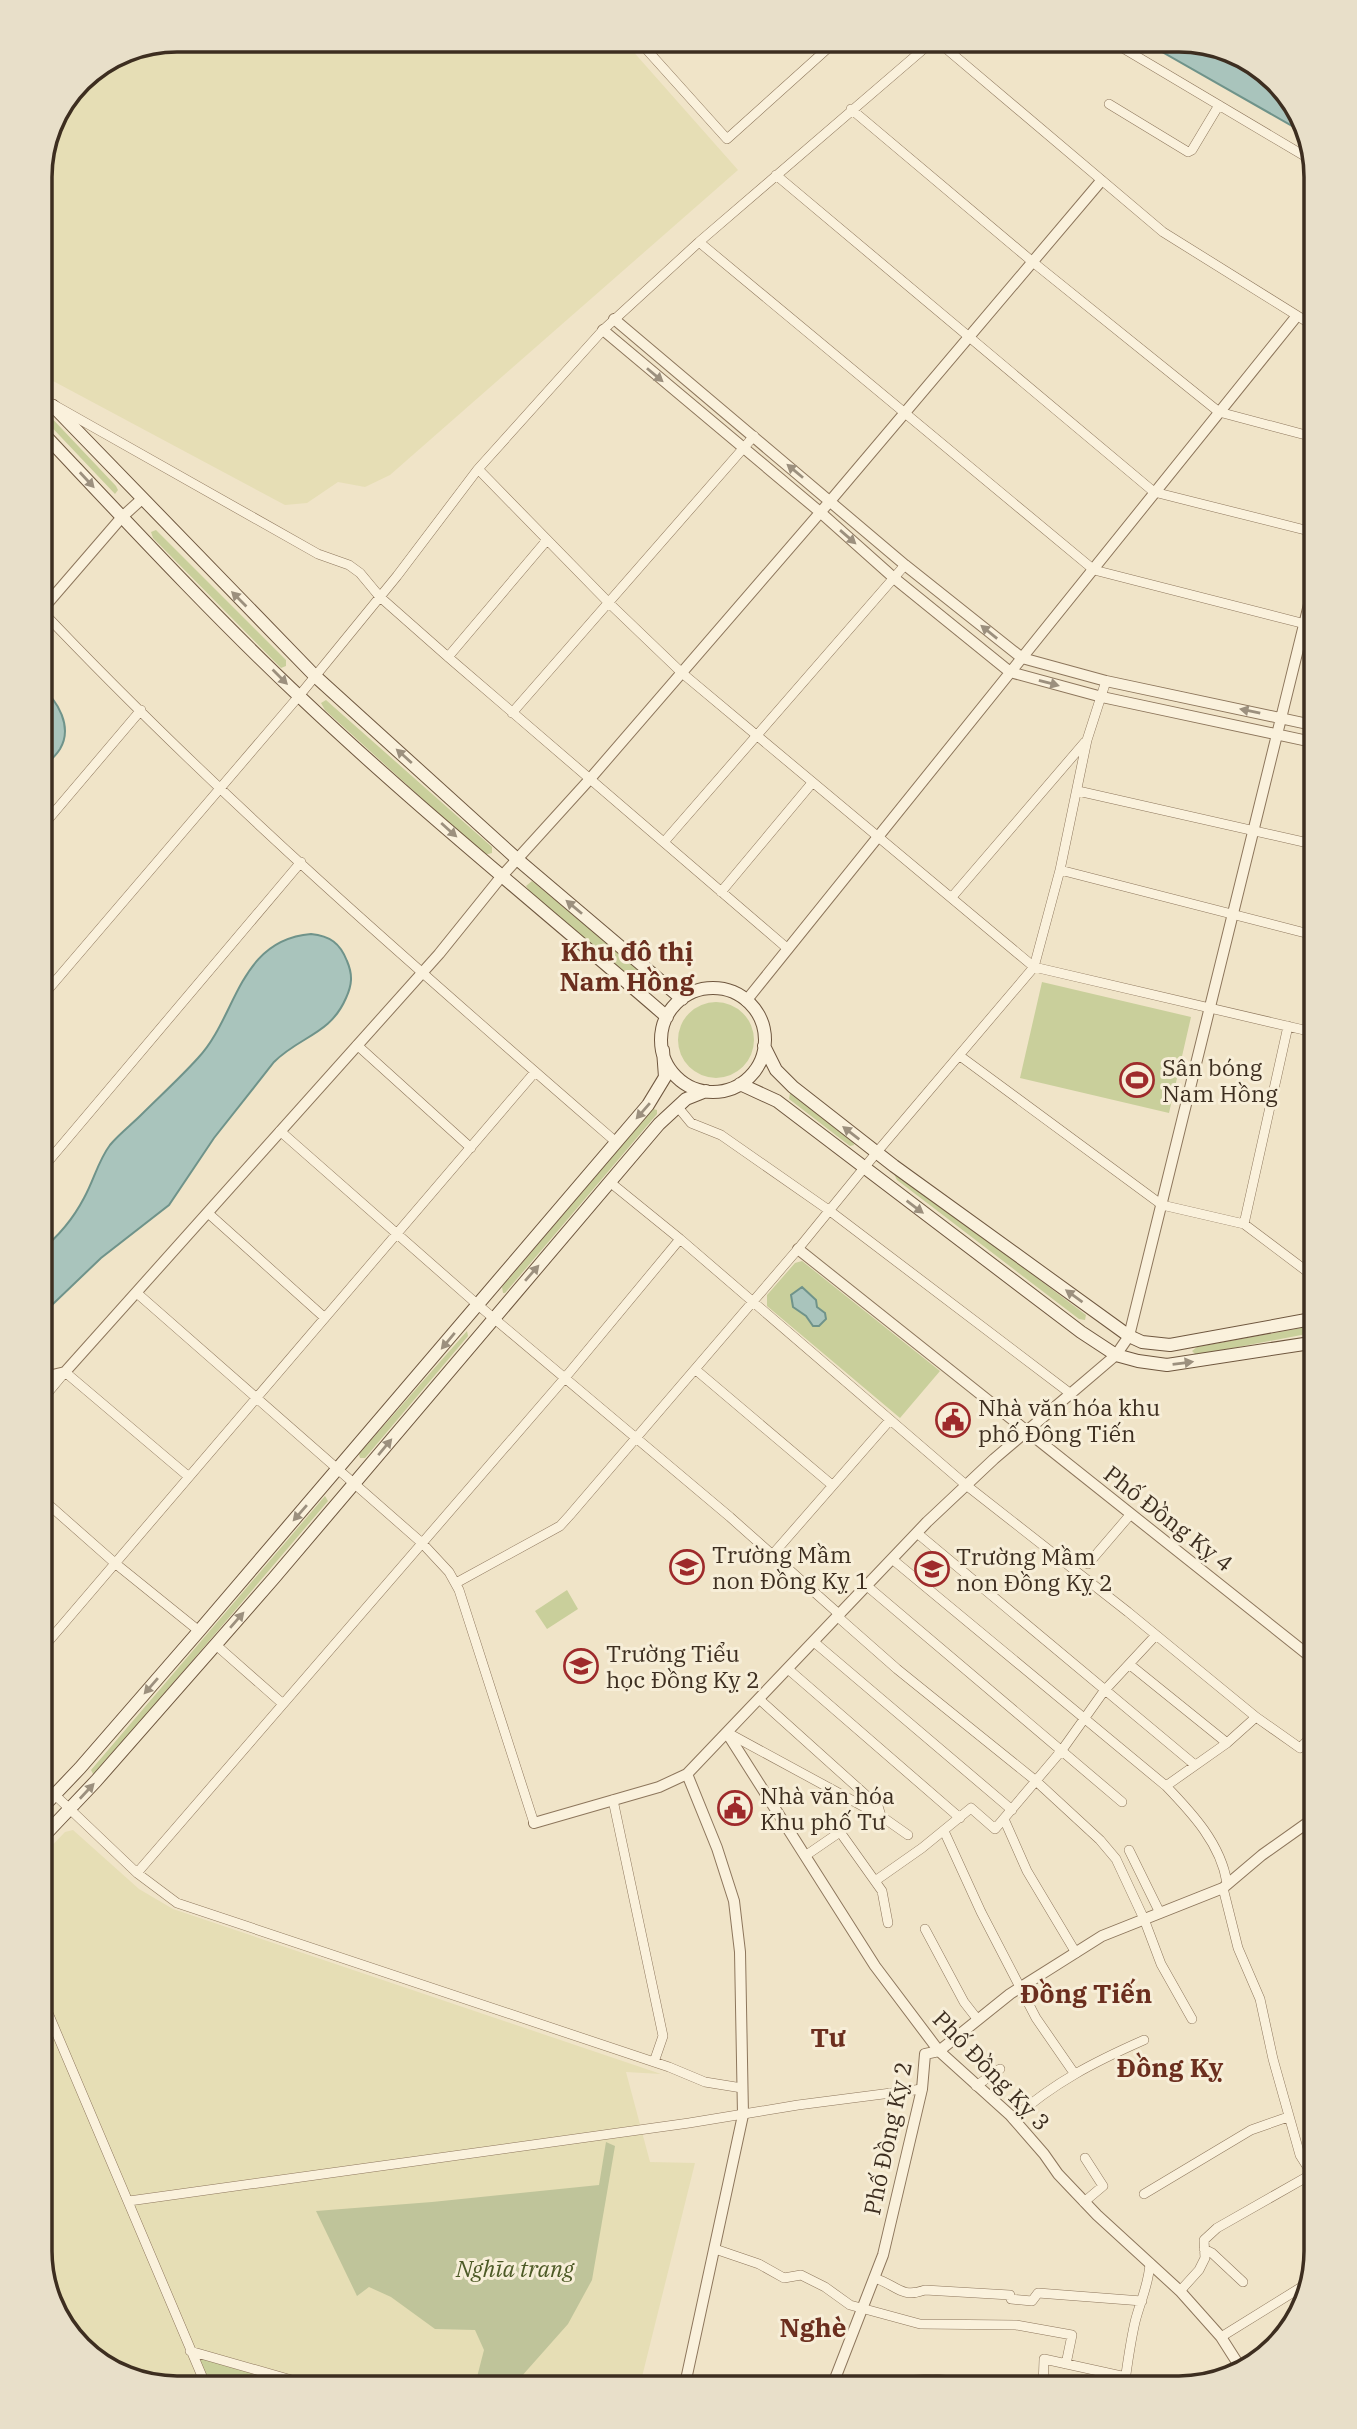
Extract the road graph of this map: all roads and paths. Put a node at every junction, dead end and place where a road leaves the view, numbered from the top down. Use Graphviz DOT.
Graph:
graph roads {
  1 [pos="650,53"];
  2 [pos="823,53"];
  3 [pos="919,53"];
  4 [pos="950,53"];
  5 [pos="1131,53"];
  6 [pos="1109,104"];
  7 [pos="1219,105"];
  8 [pos="851,109"];
  9 [pos="1302,154"];
  10 [pos="776,175"];
  11 [pos="1101,181"];
  12 [pos="699,242"];
  13 [pos="1034,263"];
  14 [pos="1296,317"];
  15 [pos="614,319"];
  16 [pos="1305,322"];
  17 [pos="603,330"];
  18 [pos="968,337"];
  19 [pos="53,406"];
  20 [pos="1219,412"];
  21 [pos="903,414"];
  22 [pos="1305,435"];
  23 [pos="754,436"];
  24 [pos="53,444"];
  25 [pos="743,450"];
  26 [pos="478,469"];
  27 [pos="1154,492"];
  28 [pos="142,498"];
  29 [pos="831,500"];
  30 [pos="820,512"];
  31 [pos="122,517"];
  32 [pos="1305,530"];
  33 [pos="547,540"];
  34 [pos="905,565"];
  35 [pos="1094,570"];
  36 [pos="894,578"];
  37 [pos="53,597"];
  38 [pos="380,597"];
  39 [pos="610,604"];
  40 [pos="1305,619"];
  41 [pos="53,623"];
  42 [pos="1304,623"];
  43 [pos="448,657"];
  44 [pos="1022,658"];
  45 [pos="1010,672"];
  46 [pos="681,673"];
  47 [pos="315,676"];
  48 [pos="1106,681"];
  49 [pos="299,696"];
  50 [pos="1102,697"];
  51 [pos="141,710"];
  52 [pos="512,713"];
  53 [pos="1282,718"];
  54 [pos="1305,723"];
  55 [pos="1278,735"];
  56 [pos="757,736"];
  57 [pos="1087,740"];
  58 [pos="1305,741"];
  59 [pos="589,780"];
  60 [pos="812,783"];
  61 [pos="221,787"];
  62 [pos="1077,791"];
  63 [pos="53,814"];
  64 [pos="1252,829"];
  65 [pos="878,839"];
  66 [pos="664,842"];
  67 [pos="1305,842"];
  68 [pos="517,859"];
  69 [pos="300,862"];
  70 [pos="1060,870"];
  71 [pos="501,877"];
  72 [pos="722,892"];
  73 [pos="952,897"];
  74 [pos="1231,915"];
  75 [pos="1305,933"];
  76 [pos="788,950"];
  77 [pos="1034,967"];
  78 [pos="422,973"];
  79 [pos="53,984"];
  80 [pos="682,999"];
  81 [pos="746,1001"];
  82 [pos="1208,1009"];
  83 [pos="667,1017"];
  84 [pos="1288,1026"];
  85 [pos="1305,1030"];
  86 [pos="357,1045"];
  87 [pos="764,1046"];
  88 [pos="663,1050"];
  89 [pos="960,1056"];
  90 [pos="536,1072"];
  91 [pos="740,1084"];
  92 [pos="706,1091"];
  93 [pos="677,1106"];
  94 [pos="280,1130"];
  95 [pos="616,1142"];
  96 [pos="471,1148"];
  97 [pos="877,1152"];
  98 [pos="53,1156"];
  99 [pos="864,1169"];
  100 [pos="611,1183"];
  101 [pos="1162,1205"];
  102 [pos="830,1211"];
  103 [pos="208,1213"];
  104 [pos="1244,1224"];
  105 [pos="397,1234"];
  106 [pos="680,1239"];
  107 [pos="798,1250"];
  108 [pos="1305,1270"];
  109 [pos="138,1294"];
  110 [pos="752,1301"];
  111 [pos="478,1305"];
  112 [pos="325,1318"];
  113 [pos="494,1318"];
  114 [pos="1305,1320"];
  115 [pos="1129,1336"];
  116 [pos="1305,1344"];
  117 [pos="1116,1355"];
  118 [pos="696,1370"];
  119 [pos="65,1372"];
  120 [pos="52,1376"];
  121 [pos="564,1379"];
  122 [pos="52,1387"];
  123 [pos="1071,1394"];
  124 [pos="257,1398"];
  125 [pos="890,1420"];
  126 [pos="1028,1431"];
  127 [pos="637,1440"];
  128 [pos="339,1469"];
  129 [pos="188,1478"];
  130 [pos="355,1483"];
  131 [pos="832,1485"];
  132 [pos="966,1485"];
  133 [pos="52,1508"];
  134 [pos="1130,1515"];
  135 [pos="917,1533"];
  136 [pos="422,1543"];
  137 [pos="773,1554"];
  138 [pos="892,1559"];
  139 [pos="116,1564"];
  140 [pos="1088,1564"];
  141 [pos="456,1583"];
  142 [pos="867,1586"];
  143 [pos="839,1616"];
  144 [pos="199,1631"];
  145 [pos="1156,1635"];
  146 [pos="53,1636"];
  147 [pos="814,1642"];
  148 [pos="216,1645"];
  149 [pos="1305,1653"];
  150 [pos="1129,1664"];
  151 [pos="788,1669"];
  152 [pos="1104,1691"];
  153 [pos="759,1699"];
  154 [pos="283,1704"];
  155 [pos="1256,1717"];
  156 [pos="1085,1721"];
  157 [pos="727,1733"];
  158 [pos="1227,1743"];
  159 [pos="1305,1743"];
  160 [pos="1062,1750"];
  161 [pos="1195,1765"];
  162 [pos="687,1774"];
  163 [pos="1036,1782"];
  164 [pos="1166,1786"];
  165 [pos="55,1795"];
  166 [pos="52,1798"];
  167 [pos="613,1800"];
  168 [pos="1122,1802"];
  169 [pos="70,1810"];
  170 [pos="1012,1810"];
  171 [pos="881,1816"];
  172 [pos="960,1818"];
  173 [pos="1004,1819"];
  174 [pos="534,1824"];
  175 [pos="1305,1825"];
  176 [pos="52,1828"];
  177 [pos="944,1831"];
  178 [pos="908,1835"];
  179 [pos="1129,1850"];
  180 [pos="805,1856"];
  181 [pos="137,1873"];
  182 [pos="875,1881"];
  183 [pos="1225,1885"];
  184 [pos="1160,1913"];
  185 [pos="1144,1919"];
  186 [pos="888,1923"];
  187 [pos="925,1929"];
  188 [pos="1076,1953"];
  189 [pos="1021,1987"];
  190 [pos="1192,2019"];
  191 [pos="978,2020"];
  192 [pos="52,2022"];
  193 [pos="1143,2040"];
  194 [pos="939,2052"];
  195 [pos="654,2062"];
  196 [pos="1000,2069"];
  197 [pos="1074,2073"];
  198 [pos="976,2087"];
  199 [pos="742,2088"];
  200 [pos="922,2090"];
  201 [pos="743,2115"];
  202 [pos="1289,2118"];
  203 [pos="1013,2119"];
  204 [pos="1085,2158"];
  205 [pos="1305,2162"];
  206 [pos="1305,2180"];
  207 [pos="1144,2194"];
  208 [pos="129,2201"];
  209 [pos="1084,2202"];
  210 [pos="715,2249"];
  211 [pos="1204,2249"];
  212 [pos="1150,2263"];
  213 [pos="874,2278"];
  214 [pos="1243,2282"];
  215 [pos="1298,2289"];
  216 [pos="1180,2291"];
  217 [pos="1142,2301"];
  218 [pos="862,2309"];
  219 [pos="1221,2337"];
  220 [pos="190,2351"];
  221 [pos="1237,2363"];
  222 [pos="1066,2364"];
  223 [pos="201,2376"];
  224 [pos="278,2376"];
  225 [pos="687,2376"];
  226 [pos="836,2376"];
  227 [pos="1043,2376"];
  228 [pos="1121,2376"];
  229 [pos="1126,2376"];
  1 -- 2 [label="street"];
  3 -- 8 [label="street"];
  4 -- 11 [label="street"];
  5 -- 7 [label="street"];
  6 -- 7 [label="street"];
  7 -- 9 [label="street"];
  8 -- 10 [label="street"];
  8 -- 13 [label="street"];
  10 -- 12 [label="street"];
  10 -- 18 [label="street"];
  11 -- 13 [label="street"];
  11 -- 14 [label="street"];
  12 -- 15 [label="street"];
  12 -- 21 [label="street"];
  13 -- 18 [label="street"];
  13 -- 20 [label="street"];
  14 -- 16 [label="street"];
  14 -- 20 [label="street"];
  15 -- 17 [label="street"];
  15 -- 23 [label="street"];
  17 -- 25 [label="street, one-way"];
  17 -- 26 [label="street"];
  18 -- 21 [label="street"];
  18 -- 27 [label="street"];
  19 -- 28 [label="main road"];
  19 -- 38 [label="street"];
  20 -- 22 [label="street"];
  20 -- 27 [label="street"];
  21 -- 29 [label="street"];
  21 -- 35 [label="street"];
  23 -- 25 [label="street"];
  29 -- 23 [label="street, one-way"];
  24 -- 31 [label="main road, one-way"];
  25 -- 30 [label="street"];
  25 -- 39 [label="street"];
  26 -- 33 [label="street"];
  26 -- 38 [label="street"];
  27 -- 32 [label="street"];
  27 -- 35 [label="street"];
  28 -- 31 [label="street"];
  47 -- 28 [label="main road, one-way"];
  29 -- 30 [label="street"];
  29 -- 34 [label="street"];
  30 -- 36 [label="street, one-way"];
  30 -- 46 [label="street"];
  31 -- 37 [label="street"];
  31 -- 49 [label="main road, one-way"];
  33 -- 39 [label="street"];
  33 -- 43 [label="street"];
  34 -- 36 [label="street"];
  44 -- 34 [label="street, one-way"];
  35 -- 42 [label="street"];
  35 -- 44 [label="street"];
  36 -- 45 [label="street"];
  36 -- 56 [label="street"];
  38 -- 43 [label="street"];
  38 -- 47 [label="street"];
  39 -- 46 [label="street"];
  39 -- 52 [label="street"];
  40 -- 42 [label="street"];
  41 -- 51 [label="street"];
  42 -- 53 [label="street"];
  43 -- 52 [label="street"];
  44 -- 45 [label="street"];
  44 -- 48 [label="street"];
  45 -- 50 [label="street, one-way"];
  45 -- 65 [label="street"];
  46 -- 56 [label="street"];
  46 -- 59 [label="street"];
  47 -- 49 [label="street"];
  68 -- 47 [label="main road, one-way"];
  48 -- 50 [label="street"];
  53 -- 48 [label="street, one-way"];
  49 -- 61 [label="street"];
  49 -- 71 [label="main road, one-way"];
  50 -- 55 [label="street"];
  50 -- 57 [label="street"];
  51 -- 61 [label="street"];
  51 -- 63 [label="street"];
  52 -- 59 [label="street"];
  53 -- 54 [label="street"];
  53 -- 55 [label="street"];
  55 -- 58 [label="street"];
  55 -- 64 [label="street"];
  56 -- 60 [label="street"];
  56 -- 66 [label="street"];
  57 -- 62 [label="street"];
  57 -- 73 [label="street"];
  59 -- 66 [label="street"];
  59 -- 68 [label="street"];
  60 -- 65 [label="street"];
  60 -- 72 [label="street"];
  61 -- 69 [label="street"];
  61 -- 79 [label="street"];
  62 -- 64 [label="street"];
  62 -- 70 [label="street"];
  64 -- 67 [label="street"];
  64 -- 74 [label="street"];
  65 -- 73 [label="street"];
  65 -- 76 [label="street"];
  66 -- 72 [label="street"];
  68 -- 71 [label="street"];
  80 -- 68 [label="main road, one-way"];
  69 -- 78 [label="street"];
  69 -- 98 [label="street"];
  70 -- 74 [label="street"];
  70 -- 77 [label="street"];
  71 -- 78 [label="street"];
  71 -- 83 [label="main road"];
  72 -- 76 [label="street"];
  73 -- 77 [label="street"];
  74 -- 75 [label="street"];
  74 -- 82 [label="street"];
  76 -- 81 [label="street"];
  77 -- 82 [label="street"];
  77 -- 89 [label="street"];
  78 -- 86 [label="street"];
  78 -- 90 [label="street"];
  80 -- 81 [label="main road"];
  80 -- 83 [label="main road"];
  81 -- 87 [label="main road"];
  82 -- 84 [label="street"];
  82 -- 101 [label="street"];
  83 -- 88 [label="main road"];
  84 -- 85 [label="street"];
  84 -- 104 [label="street"];
  86 -- 94 [label="street"];
  86 -- 96 [label="street"];
  87 -- 91 [label="main road"];
  97 -- 87 [label="main road, one-way"];
  88 -- 92 [label="main road"];
  88 -- 95 [label="main road, one-way"];
  89 -- 97 [label="street"];
  89 -- 101 [label="street"];
  90 -- 95 [label="street"];
  90 -- 96 [label="street"];
  91 -- 92 [label="main road"];
  91 -- 99 [label="main road"];
  92 -- 93 [label="main road"];
  93 -- 100 [label="main road"];
  93 -- 102 [label="street"];
  94 -- 103 [label="street"];
  94 -- 105 [label="street"];
  95 -- 111 [label="main road"];
  96 -- 105 [label="street"];
  97 -- 99 [label="street"];
  115 -- 97 [label="main road, one-way"];
  99 -- 102 [label="street"];
  99 -- 117 [label="main road, one-way"];
  100 -- 106 [label="street"];
  113 -- 100 [label="main road, one-way"];
  101 -- 104 [label="street"];
  101 -- 115 [label="street"];
  102 -- 107 [label="street"];
  102 -- 123 [label="street"];
  103 -- 109 [label="street"];
  103 -- 112 [label="street"];
  104 -- 108 [label="street"];
  105 -- 111 [label="street"];
  105 -- 112 [label="street"];
  106 -- 110 [label="street"];
  106 -- 121 [label="street"];
  107 -- 110 [label="street"];
  107 -- 126 [label="street, Phố Đồng Kỵ 4"];
  109 -- 119 [label="street"];
  109 -- 124 [label="street"];
  110 -- 118 [label="street"];
  110 -- 125 [label="street"];
  111 -- 113 [label="street"];
  111 -- 128 [label="main road, one-way"];
  112 -- 124 [label="street"];
  113 -- 121 [label="street"];
  130 -- 113 [label="main road, one-way"];
  114 -- 115 [label="main road"];
  115 -- 117 [label="street"];
  117 -- 116 [label="main road, one-way"];
  117 -- 123 [label="street"];
  118 -- 127 [label="street"];
  118 -- 131 [label="street"];
  119 -- 120 [label="street"];
  119 -- 122 [label="street"];
  119 -- 129 [label="street"];
  121 -- 127 [label="street"];
  121 -- 136 [label="street"];
  123 -- 126 [label="street"];
  124 -- 128 [label="street"];
  124 -- 129 [label="street"];
  125 -- 131 [label="street"];
  125 -- 132 [label="street"];
  126 -- 132 [label="street"];
  126 -- 134 [label="street, Phố Đồng Kỵ 4"];
  127 -- 137 [label="street"];
  127 -- 141 [label="street"];
  128 -- 130 [label="street"];
  128 -- 144 [label="main road, one-way"];
  129 -- 139 [label="street"];
  130 -- 136 [label="street"];
  148 -- 130 [label="main road, one-way"];
  131 -- 137 [label="street"];
  132 -- 135 [label="street"];
  132 -- 145 [label="street"];
  133 -- 139 [label="street"];
  134 -- 140 [label="street"];
  134 -- 149 [label="street, Phố Đồng Kỵ 4"];
  135 -- 138 [label="street"];
  135 -- 152 [label="street"];
  136 -- 141 [label="street"];
  136 -- 154 [label="street"];
  137 -- 143 [label="street"];
  138 -- 142 [label="street"];
  138 -- 156 [label="street"];
  139 -- 144 [label="street"];
  139 -- 146 [label="street"];
  141 -- 174 [label="street"];
  142 -- 143 [label="street"];
  142 -- 160 [label="street"];
  143 -- 147 [label="street"];
  143 -- 163 [label="street"];
  144 -- 165 [label="main road, one-way"];
  145 -- 150 [label="street"];
  145 -- 155 [label="street"];
  147 -- 151 [label="street"];
  147 -- 170 [label="street"];
  148 -- 154 [label="street"];
  169 -- 148 [label="main road, one-way"];
  150 -- 152 [label="street"];
  150 -- 158 [label="street"];
  151 -- 153 [label="street"];
  151 -- 172 [label="street"];
  152 -- 156 [label="street"];
  152 -- 161 [label="street"];
  153 -- 157 [label="street"];
  153 -- 171 [label="street"];
  154 -- 181 [label="street"];
  155 -- 158 [label="street"];
  155 -- 159 [label="street"];
  156 -- 160 [label="street"];
  156 -- 164 [label="street"];
  157 -- 162 [label="street"];
  157 -- 171 [label="street"];
  157 -- 180 [label="street, Phố Đồng Kỵ 3"];
  158 -- 161 [label="street"];
  160 -- 163 [label="street"];
  160 -- 168 [label="street"];
  161 -- 164 [label="street"];
  162 -- 167 [label="street"];
  162 -- 199 [label="street"];
  163 -- 170 [label="street"];
  163 -- 185 [label="street"];
  164 -- 183 [label="street"];
  165 -- 166 [label="main road"];
  165 -- 169 [label="street"];
  167 -- 174 [label="street"];
  167 -- 195 [label="street"];
  169 -- 176 [label="main road"];
  169 -- 181 [label="street"];
  170 -- 173 [label="street"];
  171 -- 178 [label="street"];
  172 -- 173 [label="street"];
  172 -- 177 [label="street"];
  173 -- 188 [label="street"];
  175 -- 183 [label="street, Phố Đồng Kỵ 2"];
  177 -- 182 [label="street"];
  177 -- 189 [label="street"];
  179 -- 184 [label="street"];
  180 -- 182 [label="street"];
  180 -- 194 [label="street, Phố Đồng Kỵ 3"];
  181 -- 195 [label="street"];
  182 -- 186 [label="street"];
  183 -- 184 [label="street, Phố Đồng Kỵ 2"];
  183 -- 202 [label="street"];
  184 -- 185 [label="street, Phố Đồng Kỵ 2"];
  185 -- 188 [label="street, Phố Đồng Kỵ 2"];
  185 -- 190 [label="street"];
  187 -- 191 [label="street"];
  188 -- 189 [label="street, Phố Đồng Kỵ 2"];
  189 -- 191 [label="street, Phố Đồng Kỵ 2"];
  189 -- 197 [label="street"];
  191 -- 194 [label="street, Phố Đồng Kỵ 2"];
  192 -- 208 [label="street"];
  193 -- 197 [label="street"];
  194 -- 198 [label="street, Phố Đồng Kỵ 3"];
  194 -- 200 [label="street, Phố Đồng Kỵ 2"];
  195 -- 199 [label="street"];
  196 -- 198 [label="street"];
  197 -- 203 [label="street"];
  198 -- 203 [label="street, Phố Đồng Kỵ 3"];
  199 -- 201 [label="street"];
  200 -- 201 [label="street"];
  200 -- 213 [label="street, Phố Đồng Kỵ 2"];
  201 -- 208 [label="street"];
  201 -- 210 [label="street"];
  202 -- 205 [label="street"];
  202 -- 207 [label="street"];
  203 -- 209 [label="street, Phố Đồng Kỵ 3"];
  204 -- 209 [label="street"];
  206 -- 211 [label="street"];
  208 -- 220 [label="street"];
  209 -- 212 [label="street, Phố Đồng Kỵ 3"];
  210 -- 218 [label="street"];
  210 -- 225 [label="street"];
  211 -- 214 [label="street"];
  211 -- 216 [label="street"];
  212 -- 216 [label="street, Phố Đồng Kỵ 3"];
  212 -- 217 [label="street"];
  213 -- 217 [label="street"];
  213 -- 218 [label="street, Phố Đồng Kỵ 2"];
  215 -- 219 [label="street"];
  216 -- 219 [label="street, Phố Đồng Kỵ 3"];
  217 -- 229 [label="street"];
  218 -- 222 [label="street"];
  218 -- 226 [label="street, Phố Đồng Kỵ 2"];
  219 -- 221 [label="street, Phố Đồng Kỵ 3"];
  220 -- 223 [label="street"];
  220 -- 224 [label="street"];
  222 -- 227 [label="street"];
  222 -- 228 [label="street"];
}
